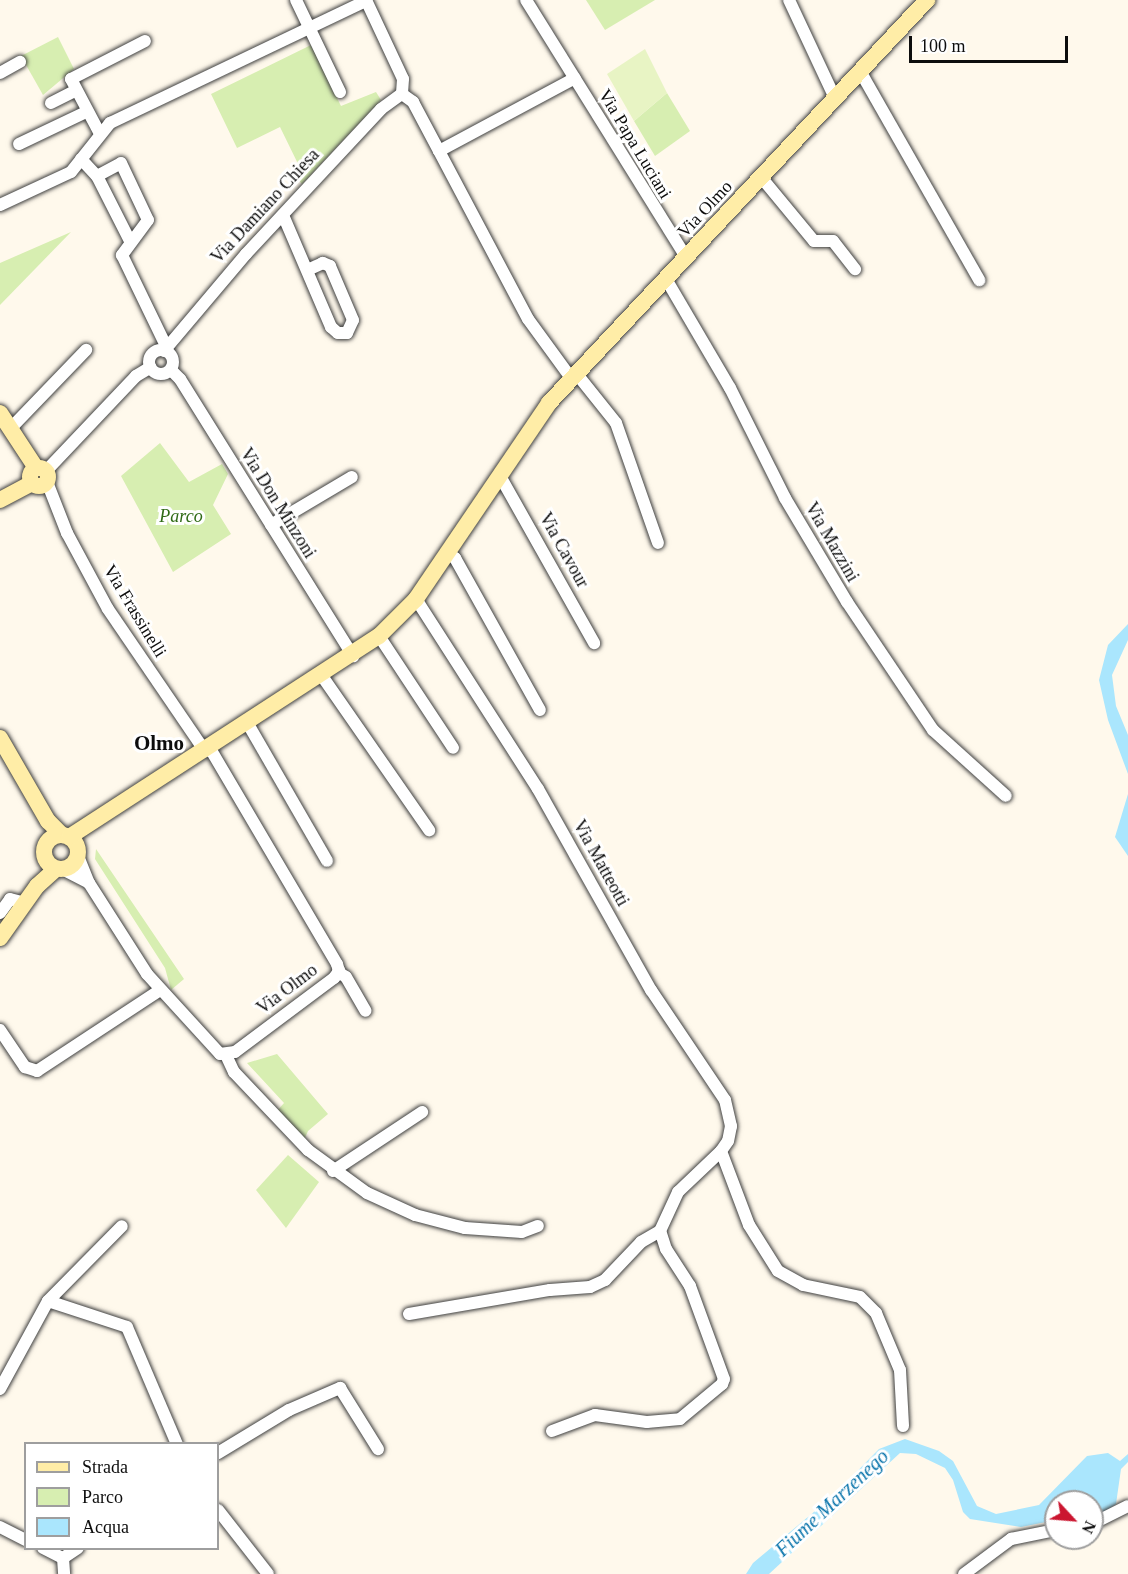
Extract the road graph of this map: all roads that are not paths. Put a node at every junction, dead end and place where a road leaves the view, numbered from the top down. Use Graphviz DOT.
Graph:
graph roads {
  1 [pos="296,0"];
  2 [pos="526,0"];
  3 [pos="789,0"];
  4 [pos="927,0"];
  5 [pos="366,1"];
  6 [pos="310,28"];
  7 [pos="145,41"];
  8 [pos="20,62"];
  9 [pos="860,71"];
  10 [pos="0,73"];
  11 [pos="575,78"];
  12 [pos="76,90"];
  13 [pos="340,92"];
  14 [pos="402,94"];
  15 [pos="835,98"];
  16 [pos="51,103"];
  17 [pos="86,112"];
  18 [pos="99,132"];
  19 [pos="19,144"];
  20 [pos="438,149"];
  21 [pos="81,159"];
  22 [pos="97,176"];
  23 [pos="761,177"];
  24 [pos="0,205"];
  25 [pos="283,215"];
  26 [pos="130,241"];
  27 [pos="686,257"];
  28 [pos="855,269"];
  29 [pos="307,270"];
  30 [pos="666,279"];
  31 [pos="979,279"];
  32 [pos="165,349"];
  33 [pos="86,350"];
  34 [pos="151,367"];
  35 [pos="171,370"];
  36 [pos="574,375"];
  37 [pos="0,413"];
  38 [pos="10,429"];
  39 [pos="37,472"];
  40 [pos="500,476"];
  41 [pos="352,477"];
  42 [pos="0,500"];
  43 [pos="271,525"];
  44 [pos="658,543"];
  45 [pos="448,554"];
  46 [pos="416,599"];
  47 [pos="379,636"];
  48 [pos="594,643"];
  49 [pos="353,656"];
  50 [pos="322,676"];
  51 [pos="540,710"];
  52 [pos="248,724"];
  53 [pos="0,738"];
  54 [pos="453,748"];
  55 [pos="207,749"];
  56 [pos="1006,796"];
  57 [pos="48,821"];
  58 [pos="429,830"];
  59 [pos="72,843"];
  60 [pos="52,861"];
  61 [pos="327,861"];
  62 [pos="89,883"];
  63 [pos="25,903"];
  64 [pos="0,912"];
  65 [pos="0,938"];
  66 [pos="338,972"];
  67 [pos="159,991"];
  68 [pos="366,1011"];
  69 [pos="0,1030"];
  70 [pos="226,1055"];
  71 [pos="422,1112"];
  72 [pos="721,1151"];
  73 [pos="333,1171"];
  74 [pos="122,1226"];
  75 [pos="538,1226"];
  76 [pos="660,1231"];
  77 [pos="48,1300"];
  78 [pos="409,1314"];
  79 [pos="0,1389"];
  80 [pos="903,1426"];
  81 [pos="552,1431"];
  82 [pos="177,1442"];
  83 [pos="378,1449"];
  84 [pos="219,1452"];
  85 [pos="1128,1506"];
  86 [pos="219,1511"];
  87 [pos="1104,1518"];
  88 [pos="0,1527"];
  89 [pos="1044,1532"];
  90 [pos="24,1539"];
  91 [pos="47,1550"];
  92 [pos="75,1550"];
  93 [pos="63,1558"];
  94 [pos="63,1574"];
  95 [pos="268,1574"];
  96 [pos="964,1574"];
  1 -- 6 [label="street"];
  2 -- 11 [label="street, Via Papa Luciani"];
  3 -- 15 [label="street"];
  4 -- 9 [label="street, Via Olmo"];
  5 -- 6 [label="street"];
  5 -- 14 [label="street"];
  6 -- 13 [label="street"];
  6 -- 18 [label="street"];
  7 -- 12 [label="street"];
  8 -- 10 [label="street"];
  9 -- 15 [label="street, Via Olmo"];
  9 -- 31 [label="street"];
  11 -- 20 [label="street, Via Papa Luciani"];
  11 -- 27 [label="street, Via Papa Luciani"];
  12 -- 16 [label="street"];
  12 -- 17 [label="street"];
  14 -- 20 [label="street"];
  14 -- 25 [label="street, Via Damiano Chiesa"];
  15 -- 23 [label="street, Via Olmo"];
  17 -- 18 [label="street"];
  17 -- 19 [label="street"];
  18 -- 21 [label="street"];
  20 -- 36 [label="street"];
  21 -- 22 [label="street"];
  21 -- 24 [label="street"];
  22 -- 26 [label="street"];
  22 -- 26 [label="street"];
  23 -- 27 [label="street, Via Olmo"];
  23 -- 28 [label="street"];
  25 -- 29 [label="street"];
  25 -- 32 [label="street, Via Damiano Chiesa"];
  26 -- 32 [label="street"];
  27 -- 30 [label="street, Via Olmo"];
  29 -- 29 [label="street"];
  30 -- 36 [label="street, Via Olmo"];
  30 -- 56 [label="street, Via Mazzini"];
  32 -- 34 [label="street, Via Damiano Chiesa"];
  32 -- 35 [label="street"];
  33 -- 38 [label="street"];
  34 -- 35 [label="street"];
  34 -- 39 [label="street, Via Damiano Chiesa"];
  35 -- 43 [label="street, Via Don Minzoni"];
  36 -- 40 [label="street, Via Olmo"];
  36 -- 44 [label="street"];
  37 -- 38 [label="street, Via Frassinelli"];
  38 -- 39 [label="street, Via Frassinelli"];
  39 -- 42 [label="street, Via Damiano Chiesa"];
  39 -- 55 [label="street, Via Frassinelli"];
  40 -- 45 [label="street, Via Olmo"];
  40 -- 48 [label="street, Via Cavour"];
  41 -- 43 [label="street"];
  43 -- 49 [label="street, Via Don Minzoni"];
  45 -- 46 [label="street, Via Olmo"];
  45 -- 51 [label="street"];
  46 -- 47 [label="street, Via Olmo"];
  46 -- 72 [label="street, Via Matteotti"];
  47 -- 49 [label="street, Via Olmo"];
  47 -- 54 [label="street"];
  49 -- 50 [label="street, Via Olmo"];
  50 -- 52 [label="street, Via Olmo"];
  50 -- 58 [label="street"];
  52 -- 55 [label="street, Via Olmo"];
  52 -- 61 [label="street"];
  53 -- 57 [label="street"];
  55 -- 59 [label="street, Via Olmo"];
  55 -- 66 [label="street, Via Olmo"];
  57 -- 59 [label="street"];
  57 -- 60 [label="street"];
  59 -- 60 [label="street"];
  59 -- 60 [label="street"];
  59 -- 62 [label="street"];
  60 -- 62 [label="street"];
  60 -- 63 [label="street"];
  62 -- 67 [label="street"];
  63 -- 64 [label="street"];
  63 -- 65 [label="street"];
  66 -- 68 [label="street"];
  66 -- 70 [label="street, Via Olmo"];
  67 -- 69 [label="street"];
  67 -- 70 [label="street"];
  70 -- 73 [label="street"];
  71 -- 73 [label="street"];
  72 -- 76 [label="street, Via Matteotti"];
  72 -- 80 [label="street"];
  73 -- 75 [label="street"];
  74 -- 77 [label="street"];
  76 -- 78 [label="street"];
  76 -- 81 [label="street"];
  77 -- 79 [label="street"];
  77 -- 82 [label="street"];
  83 -- 84 [label="street"];
  85 -- 87 [label="street"];
  86 -- 95 [label="street"];
  88 -- 90 [label="street"];
  89 -- 96 [label="street"];
  91 -- 93 [label="street"];
  92 -- 93 [label="street"];
  93 -- 94 [label="street"];
}
